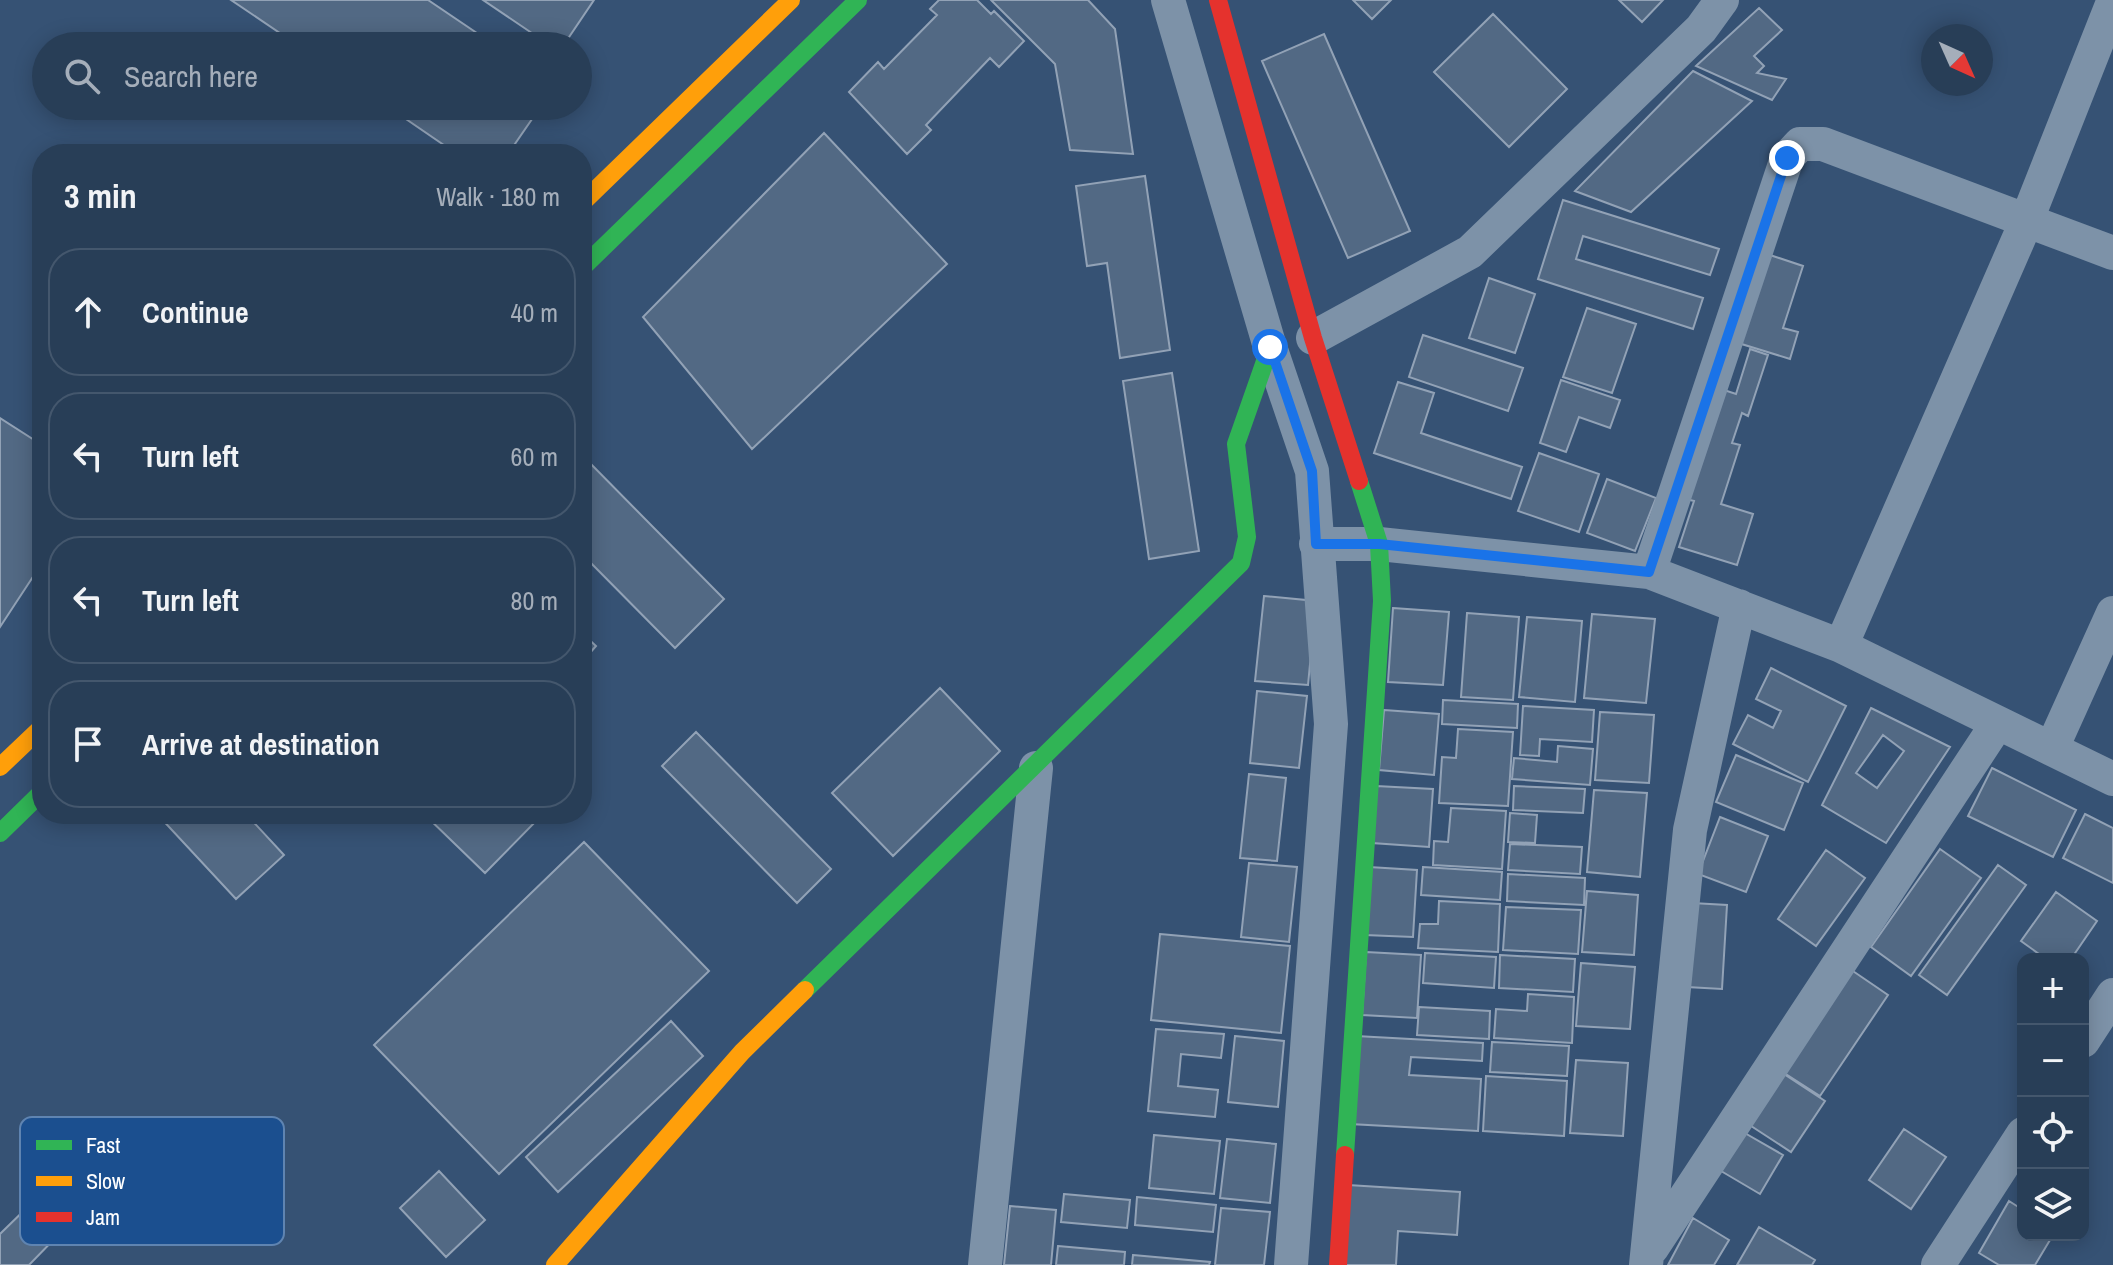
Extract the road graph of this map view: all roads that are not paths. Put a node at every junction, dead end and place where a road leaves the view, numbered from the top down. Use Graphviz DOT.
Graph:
graph roads {
  1 [pos="791,0"];
  2 [pos="858,0"];
  3 [pos="1168,0"];
  4 [pos="1218,0"];
  5 [pos="1722,0"];
  6 [pos="2113,2"];
  7 [pos="592,193"];
  8 [pos="2026,222"];
  9 [pos="2113,253"];
  10 [pos="592,258"];
  11 [pos="1313,338"];
  12 [pos="1270,347"];
  13 [pos="1316,544"];
  14 [pos="1379,544"];
  15 [pos="1649,572"];
  16 [pos="1739,606"];
  17 [pos="2113,613"];
  18 [pos="1841,646"];
  19 [pos="1997,724"];
  20 [pos="32,737"];
  21 [pos="2052,748"];
  22 [pos="0,767"];
  23 [pos="1036,768"];
  24 [pos="2113,779"];
  25 [pos="32,802"];
  26 [pos="0,833"];
  27 [pos="2113,995"];
  28 [pos="2089,1032"];
  29 [pos="2017,1143"];
  30 [pos="1647,1259"];
  31 [pos="555,1265"];
  32 [pos="985,1265"];
  33 [pos="1291,1265"];
  34 [pos="1338,1265"];
  35 [pos="1938,1265"];
  1 -- 7 [label="street"];
  2 -- 10 [label="street"];
  3 -- 12 [label="street"];
  4 -- 11 [label="street"];
  5 -- 11 [label="street"];
  6 -- 8 [label="street"];
  8 -- 9 [label="street"];
  8 -- 15 [label="street"];
  8 -- 18 [label="street"];
  11 -- 14 [label="street"];
  12 -- 13 [label="street"];
  12 -- 23 [label="street"];
  13 -- 14 [label="street"];
  13 -- 33 [label="street"];
  14 -- 15 [label="street"];
  14 -- 34 [label="street"];
  15 -- 16 [label="street"];
  16 -- 18 [label="street"];
  16 -- 30 [label="street"];
  17 -- 21 [label="street"];
  18 -- 19 [label="street"];
  19 -- 21 [label="street"];
  19 -- 30 [label="street"];
  20 -- 22 [label="street"];
  21 -- 24 [label="street"];
  23 -- 31 [label="street"];
  23 -- 32 [label="street"];
  25 -- 26 [label="street"];
  27 -- 28 [label="street"];
  29 -- 35 [label="street"];
}
